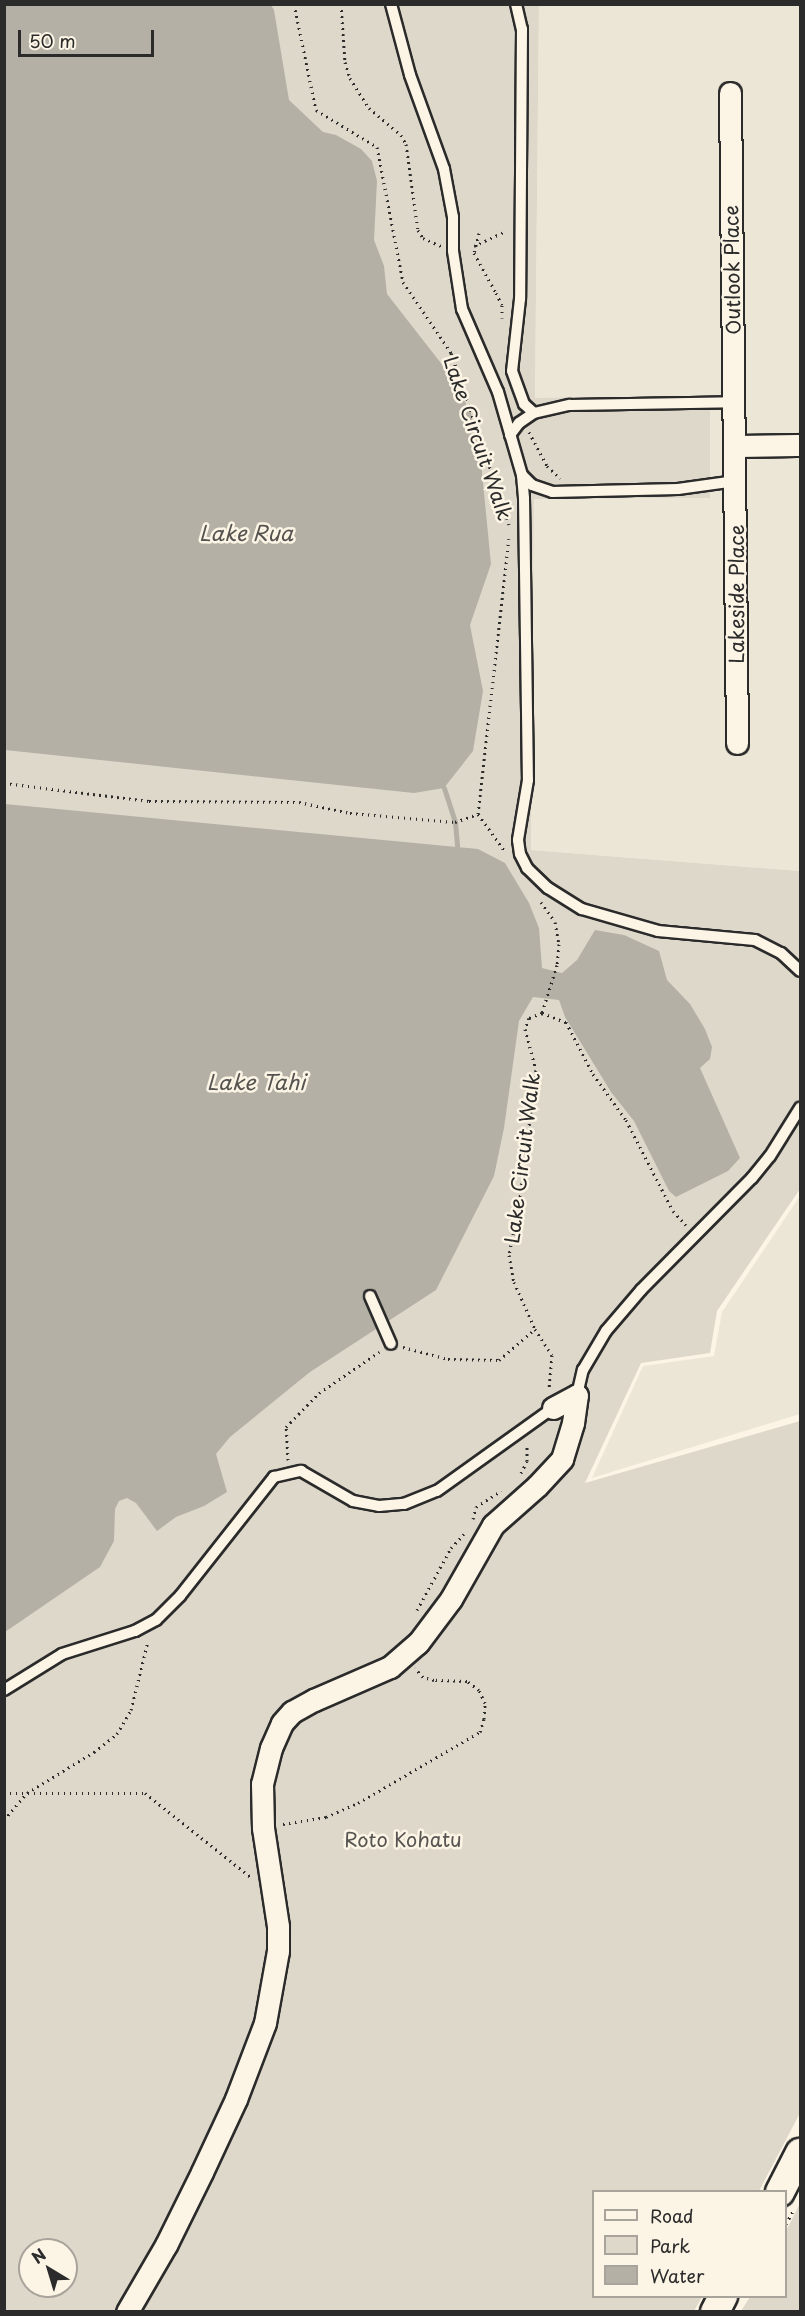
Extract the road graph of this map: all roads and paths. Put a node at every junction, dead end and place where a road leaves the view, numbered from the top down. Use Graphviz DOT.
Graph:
graph roads {
  1 [pos="294,4"];
  2 [pos="341,4"];
  3 [pos="391,4"];
  4 [pos="516,4"];
  5 [pos="730,93"];
  6 [pos="513,227"];
  7 [pos="479,233"];
  8 [pos="474,246"];
  9 [pos="448,247"];
  10 [pos="467,247"];
  11 [pos="502,322"];
  12 [pos="734,402"];
  13 [pos="534,413"];
  14 [pos="510,435"];
  15 [pos="535,439"];
  16 [pos="801,445"];
  17 [pos="735,446"];
  18 [pos="522,475"];
  19 [pos="568,480"];
  20 [pos="735,481"];
  21 [pos="510,526"];
  22 [pos="509,538"];
  23 [pos="737,743"];
  24 [pos="4,783"];
  25 [pos="478,814"];
  26 [pos="509,857"];
  27 [pos="537,896"];
  28 [pos="801,971"];
  29 [pos="542,1013"];
  30 [pos="801,1108"];
  31 [pos="696,1236"];
  32 [pos="370,1296"];
  33 [pos="535,1329"];
  34 [pos="391,1344"];
  35 [pos="577,1395"];
  36 [pos="553,1408"];
  37 [pos="289,1473"];
  38 [pos="152,1622"];
  39 [pos="4,1689"];
  40 [pos="27,1792"];
  41 [pos="4,1794"];
  42 [pos="4,1820"];
  43 [pos="271,1894"];
  44 [pos="801,2153"];
  45 [pos="781,2190"];
  46 [pos="722,2298"];
  47 [pos="127,2312"];
  48 [pos="715,2312"];
  1 -- 21 [label="path, Lake Circuit Walk"];
  2 -- 9 [label="path"];
  3 -- 14 [label="lane"];
  4 -- 13 [label="lane"];
  5 -- 12 [label="street, Outlook Place"];
  6 -- 8 [label="path"];
  7 -- 8 [label="path"];
  8 -- 10 [label="path"];
  8 -- 11 [label="path"];
  12 -- 13 [label="lane"];
  12 -- 17 [label="street, Outlook Place"];
  13 -- 14 [label="lane"];
  14 -- 18 [label="lane"];
  15 -- 19 [label="path"];
  16 -- 17 [label="street"];
  17 -- 20 [label="street, Lakeside Place"];
  18 -- 20 [label="lane"];
  18 -- 28 [label="lane"];
  20 -- 23 [label="street, Lakeside Place"];
  22 -- 25 [label="path, Lake Circuit Walk"];
  24 -- 25 [label="path"];
  25 -- 26 [label="path"];
  27 -- 29 [label="path, Lake Circuit Walk"];
  29 -- 31 [label="path"];
  29 -- 33 [label="path, Lake Circuit Walk"];
  30 -- 31 [label="lane"];
  31 -- 35 [label="lane"];
  32 -- 34 [label="lane"];
  33 -- 34 [label="path"];
  33 -- 36 [label="path, Lake Circuit Walk"];
  34 -- 37 [label="path"];
  35 -- 36 [label="street"];
  35 -- 43 [label="street"];
  36 -- 37 [label="lane"];
  37 -- 38 [label="lane"];
  38 -- 39 [label="lane"];
  38 -- 40 [label="path"];
  40 -- 41 [label="path"];
  40 -- 42 [label="path"];
  40 -- 43 [label="path"];
  43 -- 47 [label="street"];
  44 -- 45 [label="street"];
  46 -- 48 [label="street"];
}
